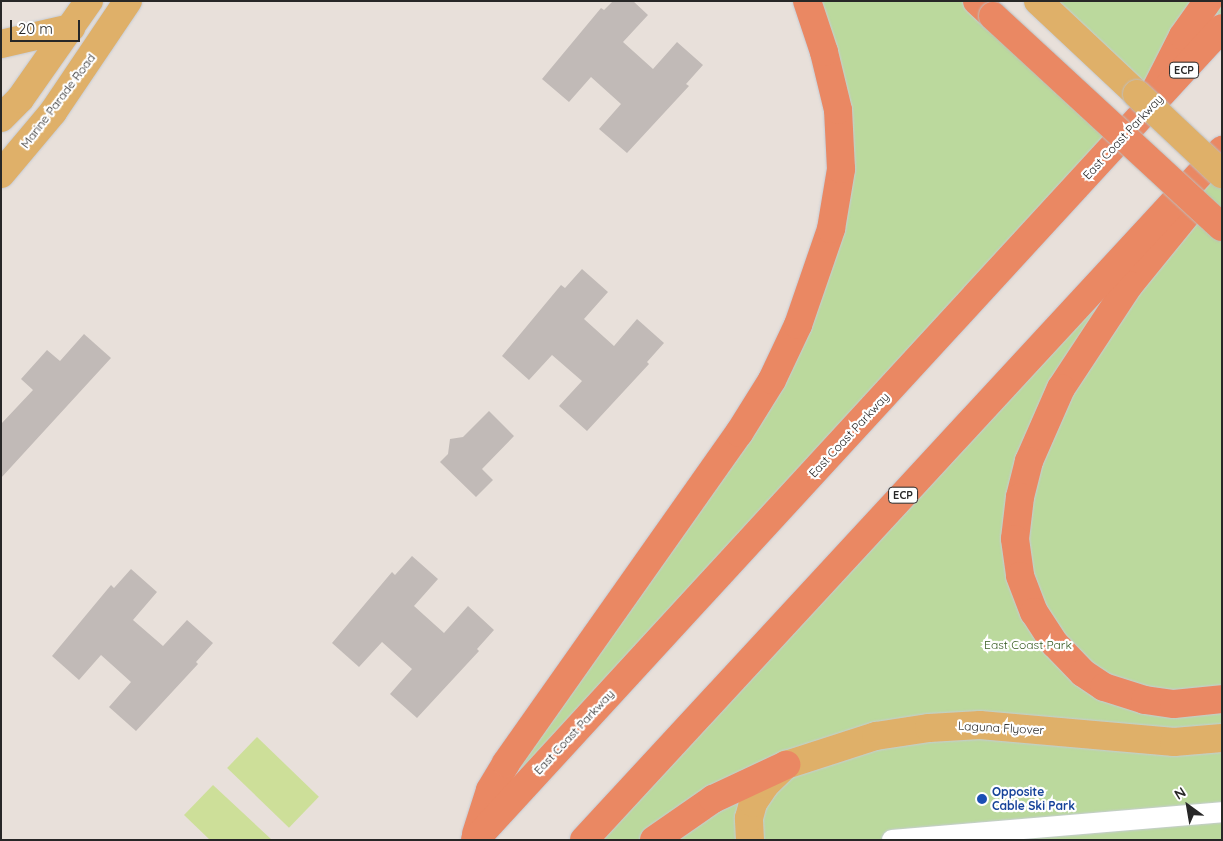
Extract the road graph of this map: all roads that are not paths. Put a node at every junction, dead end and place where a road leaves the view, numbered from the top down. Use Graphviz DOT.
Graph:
graph roads {
  1 [pos="89,1"];
  2 [pos="128,1"];
  3 [pos="807,1"];
  4 [pos="1038,1"];
  5 [pos="1208,1"];
  6 [pos="985,8"];
  7 [pos="71,28"];
  8 [pos="1222,28"];
  9 [pos="1,44"];
  10 [pos="1147,112"];
  11 [pos="1,118"];
  12 [pos="1222,150"];
  13 [pos="1,174"];
  14 [pos="1222,176"];
  15 [pos="1222,226"];
  16 [pos="1222,699"];
  17 [pos="1222,738"];
  18 [pos="786,765"];
  19 [pos="1222,812"];
  20 [pos="475,840"];
  21 [pos="584,840"];
  22 [pos="654,840"];
  23 [pos="750,840"];
  24 [pos="892,840"];
  1 -- 7 [label="main road"];
  2 -- 13 [label="main road, Marine Parade Road"];
  3 -- 20 [label="highway"];
  4 -- 14 [label="main road, bridge"];
  5 -- 10 [label="highway"];
  6 -- 15 [label="highway, bridge"];
  7 -- 9 [label="main road"];
  7 -- 11 [label="main road"];
  8 -- 10 [label="highway, East Coast Parkway / ECP"];
  10 -- 20 [label="highway, East Coast Parkway / ECP"];
  12 -- 21 [label="highway, ECP"];
  14 -- 16 [label="highway"];
  17 -- 18 [label="main road, Laguna Flyover"];
  18 -- 22 [label="highway"];
  18 -- 23 [label="main road"];
  19 -- 24 [label="street"];
}
